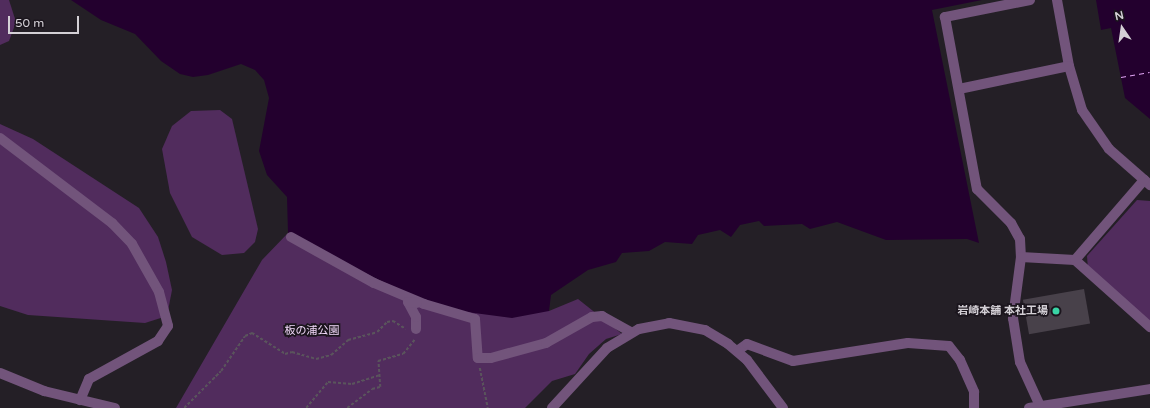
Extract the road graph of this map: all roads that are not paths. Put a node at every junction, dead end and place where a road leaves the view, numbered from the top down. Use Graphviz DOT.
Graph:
graph roads {
  1 [pos="1030,0"];
  2 [pos="1057,0"];
  3 [pos="1069,66"];
  4 [pos="959,89"];
  5 [pos="0,138"];
  6 [pos="1147,183"];
  7 [pos="291,237"];
  8 [pos="1021,257"];
  9 [pos="1075,260"];
  10 [pos="424,304"];
  11 [pos="1150,327"];
  12 [pos="416,329"];
  13 [pos="631,332"];
  14 [pos="737,351"];
  15 [pos="0,372"];
  16 [pos="1150,389"];
  17 [pos="80,400"];
  18 [pos="1041,407"];
  19 [pos="115,408"];
  20 [pos="552,408"];
  21 [pos="783,408"];
  22 [pos="974,408"];
  23 [pos="1030,408"];
  1 -- 4 [label="street"];
  2 -- 3 [label="street"];
  3 -- 4 [label="street"];
  3 -- 6 [label="street"];
  4 -- 8 [label="street"];
  5 -- 17 [label="street"];
  6 -- 9 [label="street"];
  7 -- 10 [label="street"];
  8 -- 9 [label="street"];
  8 -- 18 [label="street"];
  9 -- 11 [label="street"];
  10 -- 12 [label="street"];
  10 -- 13 [label="street"];
  13 -- 14 [label="street"];
  13 -- 20 [label="street"];
  14 -- 21 [label="street"];
  14 -- 22 [label="street"];
  15 -- 17 [label="street"];
  16 -- 18 [label="street"];
  17 -- 19 [label="street"];
  18 -- 23 [label="street"];
}
